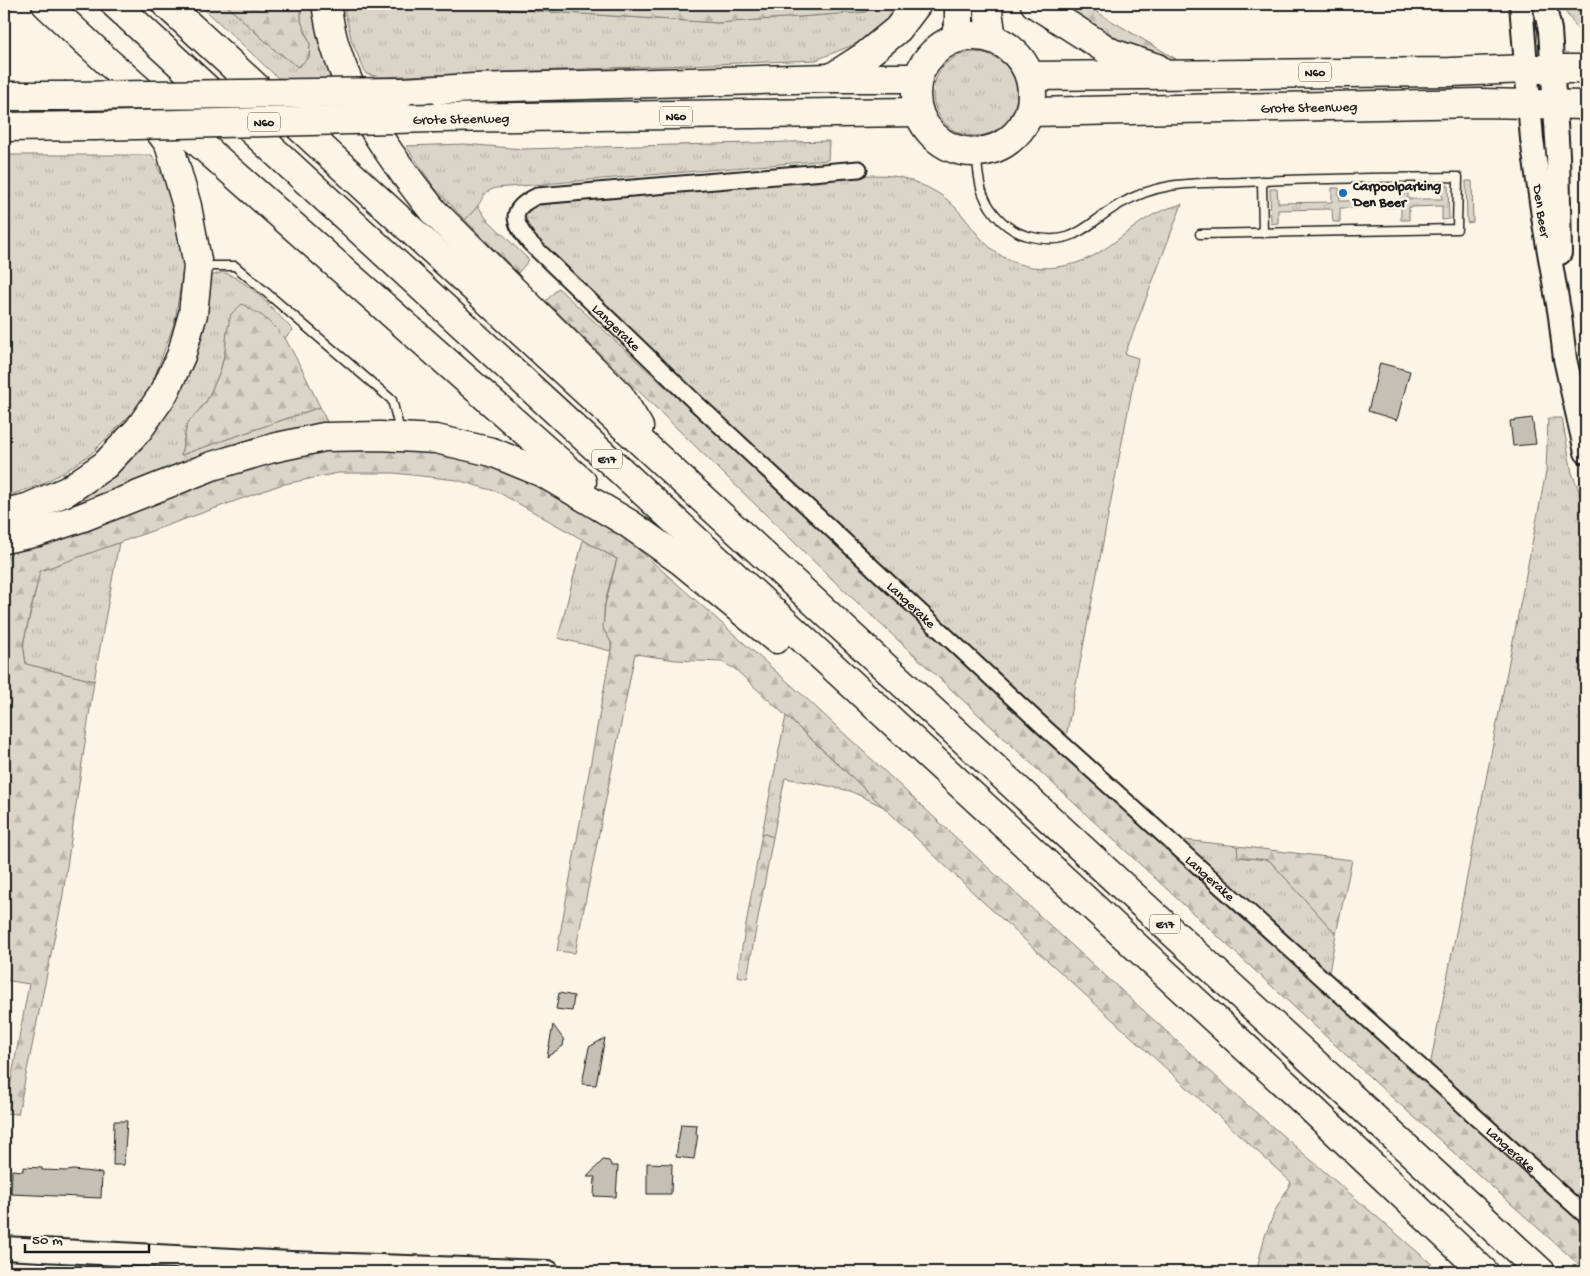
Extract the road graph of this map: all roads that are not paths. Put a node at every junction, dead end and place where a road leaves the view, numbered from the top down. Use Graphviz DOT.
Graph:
graph roads {
  1 [pos="46,4"];
  2 [pos="115,4"];
  3 [pos="166,4"];
  4 [pos="326,4"];
  5 [pos="917,4"];
  6 [pos="959,4"];
  7 [pos="987,4"];
  8 [pos="1035,4"];
  9 [pos="1521,4"];
  10 [pos="1544,4"];
  11 [pos="954,38"];
  12 [pos="992,38"];
  13 [pos="108,62"];
  14 [pos="1540,69"];
  15 [pos="1586,69"];
  16 [pos="1180,75"];
  17 [pos="1030,76"];
  18 [pos="831,78"];
  19 [pos="917,78"];
  20 [pos="4,96"];
  21 [pos="1542,104"];
  22 [pos="1586,104"];
  23 [pos="918,112"];
  24 [pos="1030,112"];
  25 [pos="4,127"];
  26 [pos="976,153"];
  27 [pos="859,169"];
  28 [pos="1262,181"];
  29 [pos="1263,232"];
  30 [pos="1200,234"];
  31 [pos="198,266"];
  32 [pos="401,437"];
  33 [pos="1586,452"];
  34 [pos="658,458"];
  35 [pos="4,513"];
  36 [pos="628,523"];
  37 [pos="4,539"];
  38 [pos="1099,914"];
  39 [pos="1586,1216"];
  40 [pos="4,1248"];
  41 [pos="289,1268"];
  42 [pos="548,1272"];
  43 [pos="1484,1272"];
  44 [pos="1541,1272"];
  1 -- 13 [label="highway"];
  2 -- 38 [label="highway, E17"];
  3 -- 34 [label="highway, E17"];
  4 -- 34 [label="highway"];
  5 -- 18 [label="highway"];
  6 -- 11 [label="highway"];
  7 -- 12 [label="highway"];
  8 -- 16 [label="highway"];
  9 -- 14 [label="street"];
  10 -- 14 [label="street"];
  11 -- 12 [label="highway"];
  11 -- 19 [label="highway"];
  12 -- 17 [label="highway"];
  13 -- 31 [label="highway"];
  13 -- 36 [label="highway"];
  14 -- 15 [label="highway, N60"];
  14 -- 16 [label="highway, N60"];
  14 -- 21 [label="street, Den Beer"];
  16 -- 17 [label="highway, N60"];
  17 -- 24 [label="highway"];
  18 -- 19 [label="highway, Grote Steenweg / N60"];
  18 -- 20 [label="highway, Grote Steenweg / N60, bridge"];
  19 -- 23 [label="highway"];
  21 -- 22 [label="highway, Grote Steenweg"];
  21 -- 24 [label="highway, Grote Steenweg"];
  21 -- 33 [label="street, Den Beer"];
  23 -- 25 [label="highway, Grote Steenweg / N60, bridge"];
  23 -- 26 [label="highway"];
  24 -- 26 [label="highway"];
  26 -- 28 [label="lane"];
  27 -- 39 [label="street, Langerake"];
  28 -- 29 [label="lane"];
  28 -- 29 [label="lane"];
  29 -- 30 [label="lane"];
  31 -- 32 [label="lane"];
  31 -- 35 [label="highway"];
  32 -- 36 [label="highway"];
  32 -- 37 [label="highway"];
  34 -- 44 [label="highway, E17"];
  36 -- 38 [label="highway"];
  38 -- 43 [label="highway, E17"];
  40 -- 41 [label="street"];
  41 -- 42 [label="street"];
}
